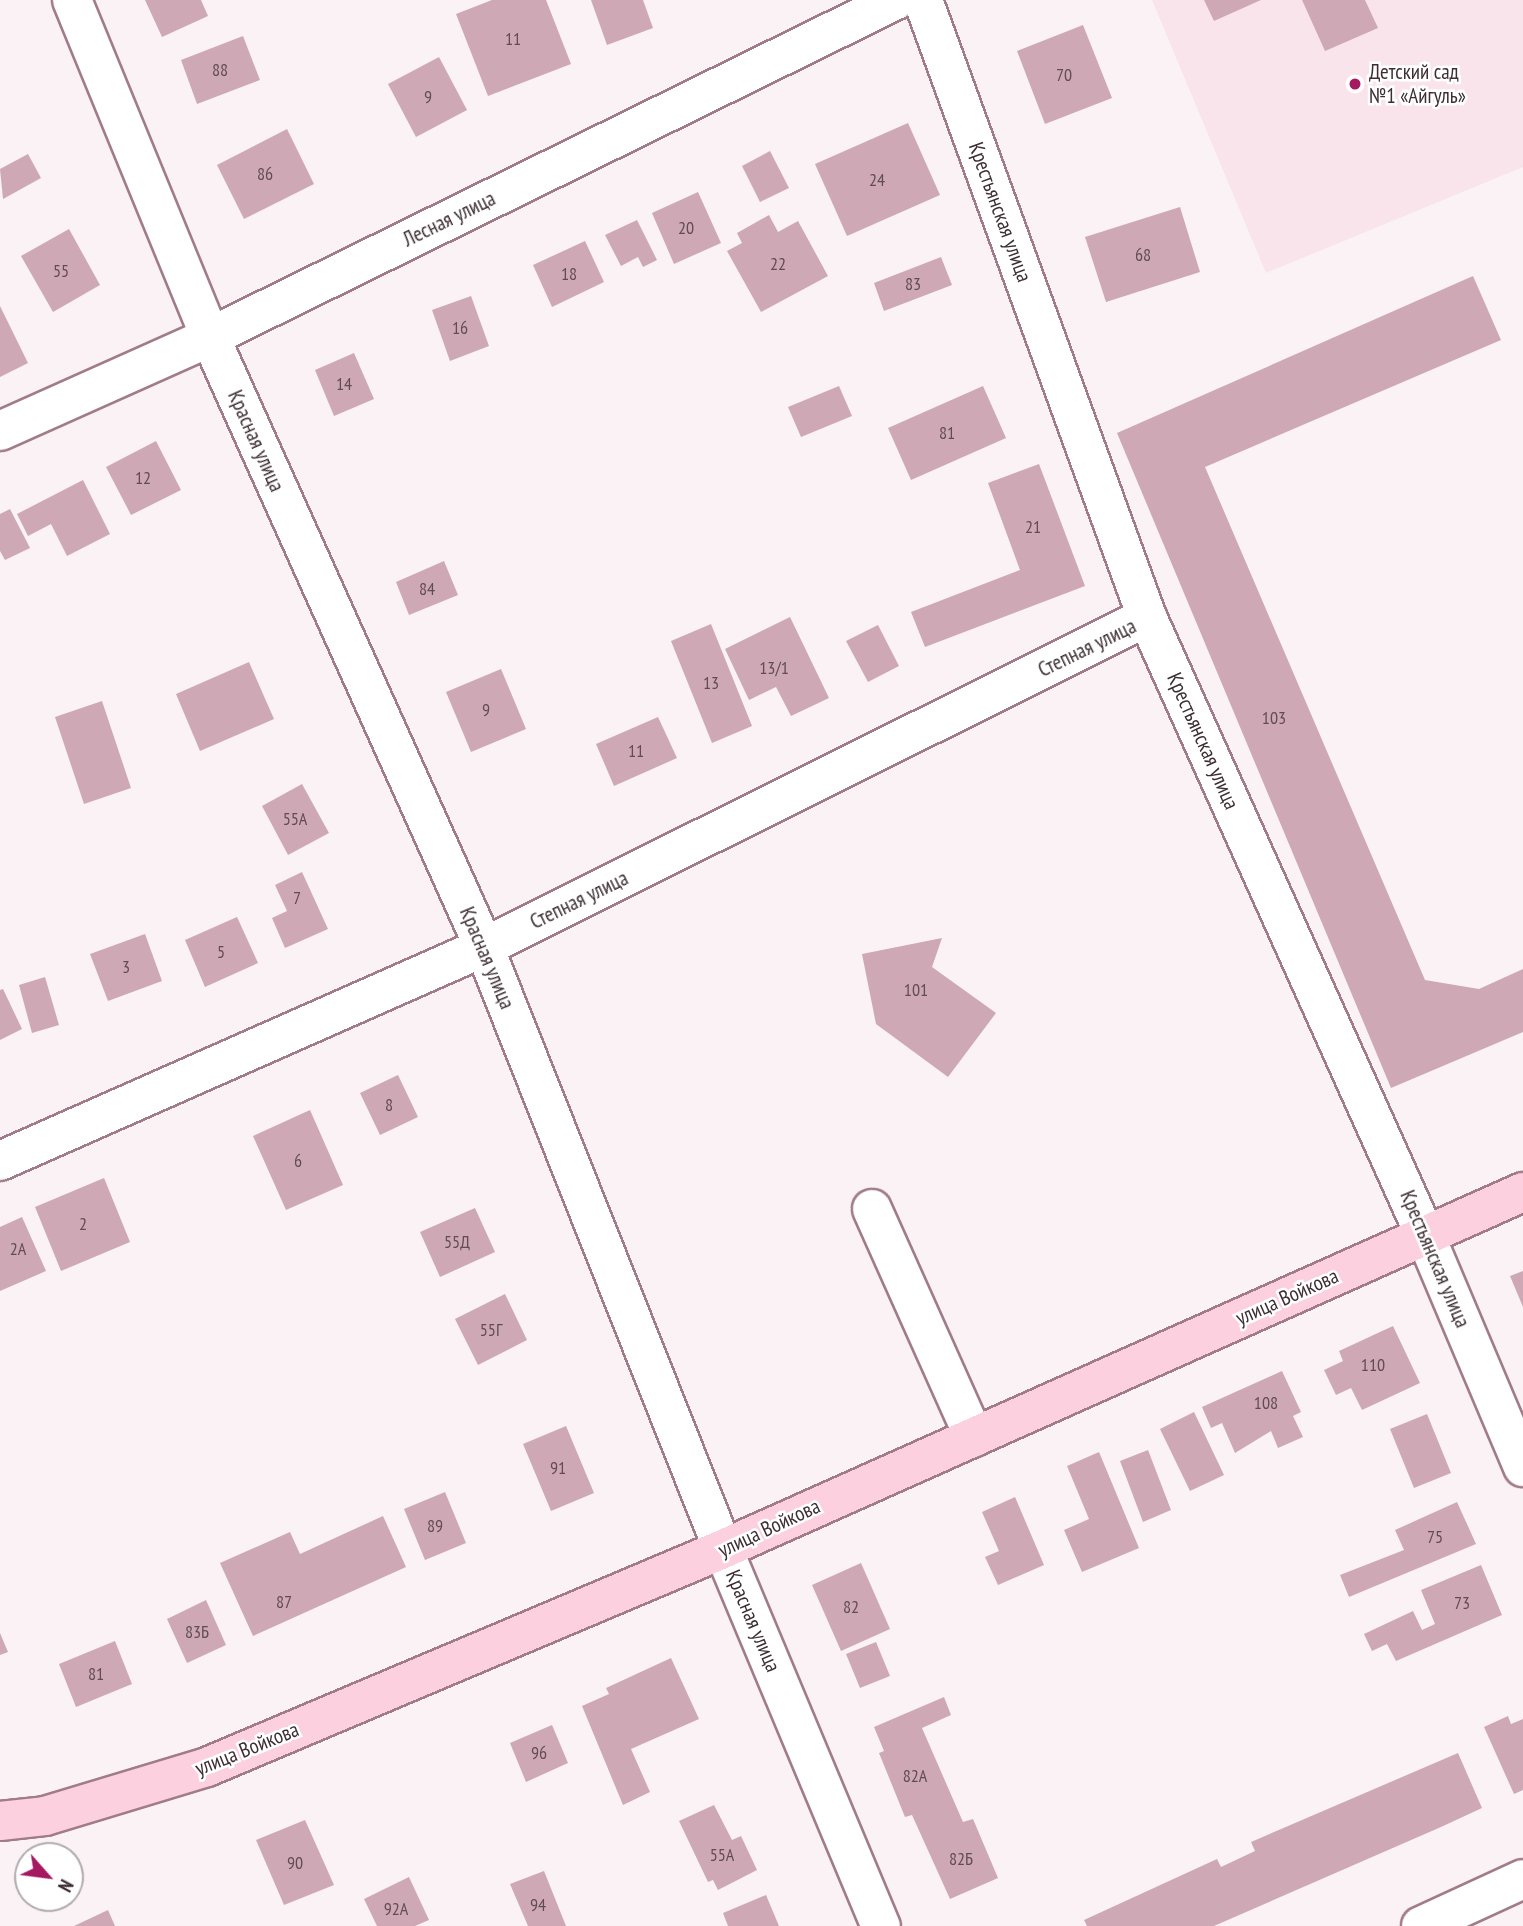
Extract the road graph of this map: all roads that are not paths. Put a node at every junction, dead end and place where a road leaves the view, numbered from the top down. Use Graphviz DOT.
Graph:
graph roads {
  1 [pos="72,0"];
  2 [pos="896,0"];
  3 [pos="923,0"];
  4 [pos="210,337"];
  5 [pos="0,431"];
  6 [pos="1147,617"];
  7 [pos="484,947"];
  8 [pos="0,1161"];
  9 [pos="1523,1192"];
  10 [pos="872,1209"];
  11 [pos="1425,1235"];
  12 [pos="974,1437"];
  13 [pos="1523,1467"];
  14 [pos="723,1549"];
  15 [pos="0,1821"];
  16 [pos="1523,1879"];
  17 [pos="881,1926"];
  18 [pos="1421,1926"];
  1 -- 4 [label="street, Красная улица"];
  2 -- 4 [label="street, Лесная улица"];
  3 -- 6 [label="street, Крестьянская улица"];
  4 -- 5 [label="street, Лесная улица"];
  4 -- 7 [label="street, Красная улица"];
  6 -- 7 [label="street, Степная улица"];
  6 -- 11 [label="street, Крестьянская улица"];
  7 -- 8 [label="street, Степная улица"];
  7 -- 14 [label="street, Красная улица"];
  9 -- 11 [label="main road, улица Войкова"];
  10 -- 12 [label="street"];
  11 -- 12 [label="main road, улица Войкова"];
  11 -- 13 [label="street, Крестьянская улица"];
  12 -- 14 [label="main road, улица Войкова"];
  14 -- 15 [label="main road, улица Войкова"];
  14 -- 17 [label="street, Красная улица"];
  16 -- 18 [label="street"];
}
